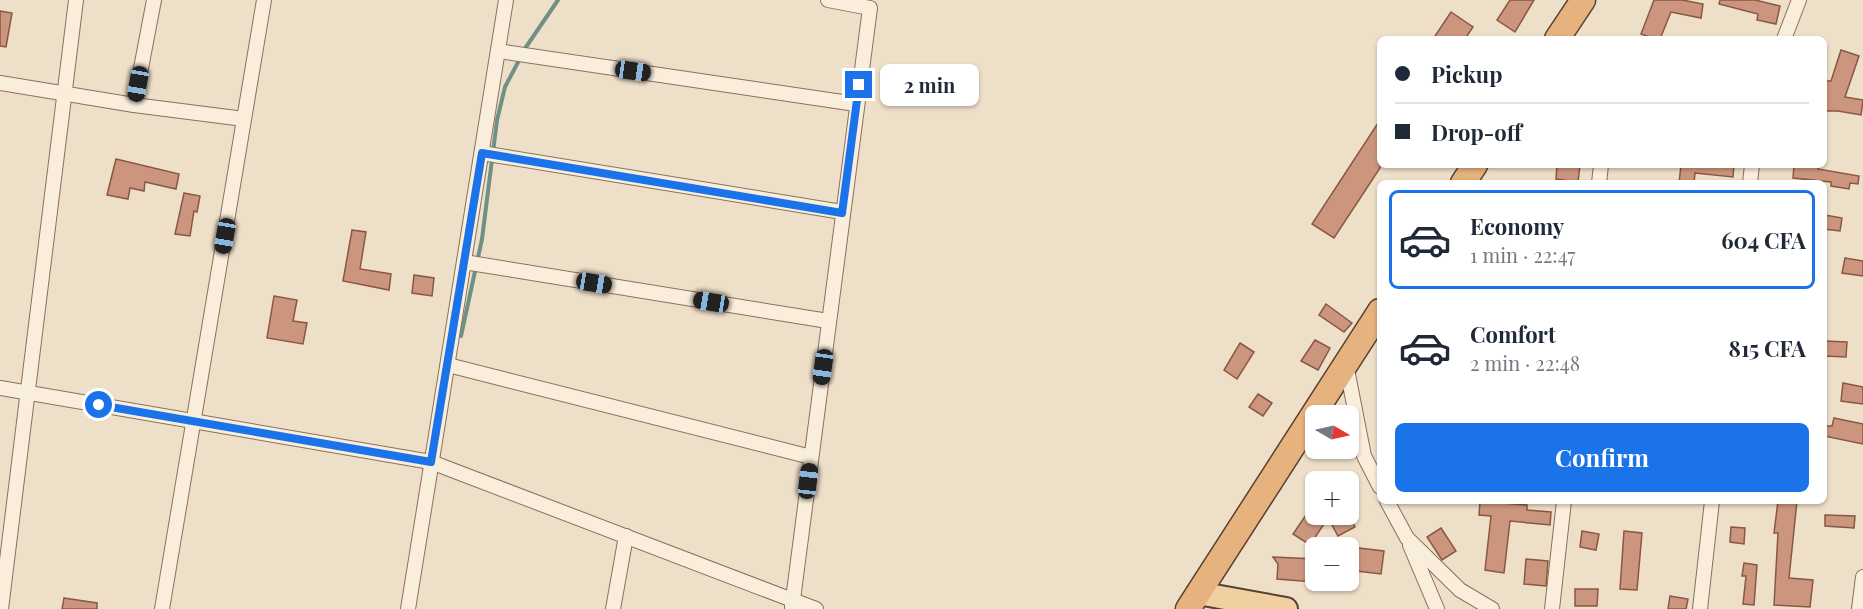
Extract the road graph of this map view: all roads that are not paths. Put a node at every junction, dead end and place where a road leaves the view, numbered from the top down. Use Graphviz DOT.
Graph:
graph roads {
  1 [pos="76,0"];
  2 [pos="154,0"];
  3 [pos="264,0"];
  4 [pos="506,0"];
  5 [pos="828,0"];
  6 [pos="1583,0"];
  7 [pos="1798,0"];
  8 [pos="1559,36"];
  9 [pos="1785,36"];
  10 [pos="498,51"];
  11 [pos="0,83"];
  12 [pos="65,94"];
  13 [pos="856,104"];
  14 [pos="134,105"];
  15 [pos="244,119"];
  16 [pos="482,153"];
  17 [pos="842,213"];
  18 [pos="464,262"];
  19 [pos="1377,316"];
  20 [pos="828,321"];
  21 [pos="1346,364"];
  22 [pos="448,365"];
  23 [pos="0,388"];
  24 [pos="29,393"];
  25 [pos="194,422"];
  26 [pos="811,457"];
  27 [pos="431,462"];
  28 [pos="1377,481"];
  29 [pos="1389,504"];
  30 [pos="1564,504"];
  31 [pos="1712,504"];
  32 [pos="626,537"];
  33 [pos="1407,538"];
  34 [pos="1863,577"];
  35 [pos="1193,601"];
  36 [pos="792,604"];
  37 [pos="1,609"];
  38 [pos="162,609"];
  39 [pos="408,609"];
  40 [pos="613,609"];
  41 [pos="816,609"];
  42 [pos="1286,609"];
  43 [pos="1437,609"];
  44 [pos="1492,609"];
  45 [pos="1552,609"];
  46 [pos="1700,609"];
  47 [pos="1859,609"];
  1 -- 12 [label="street"];
  2 -- 14 [label="street"];
  3 -- 15 [label="street"];
  4 -- 10 [label="street"];
  5 -- 13 [label="street"];
  6 -- 8 [label="highway"];
  7 -- 9 [label="street"];
  10 -- 13 [label="street"];
  10 -- 16 [label="street"];
  11 -- 12 [label="street"];
  12 -- 14 [label="street"];
  12 -- 24 [label="street"];
  13 -- 17 [label="street"];
  14 -- 15 [label="street"];
  15 -- 25 [label="street"];
  16 -- 17 [label="street"];
  16 -- 18 [label="street"];
  17 -- 20 [label="street"];
  18 -- 20 [label="street"];
  18 -- 22 [label="street"];
  19 -- 21 [label="highway"];
  20 -- 26 [label="street"];
  21 -- 28 [label="street"];
  21 -- 35 [label="highway"];
  22 -- 26 [label="street"];
  22 -- 27 [label="street"];
  23 -- 24 [label="street"];
  24 -- 25 [label="street"];
  24 -- 37 [label="street"];
  25 -- 27 [label="street"];
  25 -- 38 [label="street"];
  26 -- 36 [label="street"];
  27 -- 32 [label="street"];
  27 -- 39 [label="street"];
  29 -- 33 [label="street"];
  30 -- 45 [label="street"];
  31 -- 46 [label="street"];
  32 -- 36 [label="street"];
  32 -- 40 [label="street"];
  33 -- 43 [label="street"];
  33 -- 44 [label="street"];
  34 -- 47 [label="street"];
  35 -- 42 [label="main road"];
  36 -- 41 [label="street"];
}
